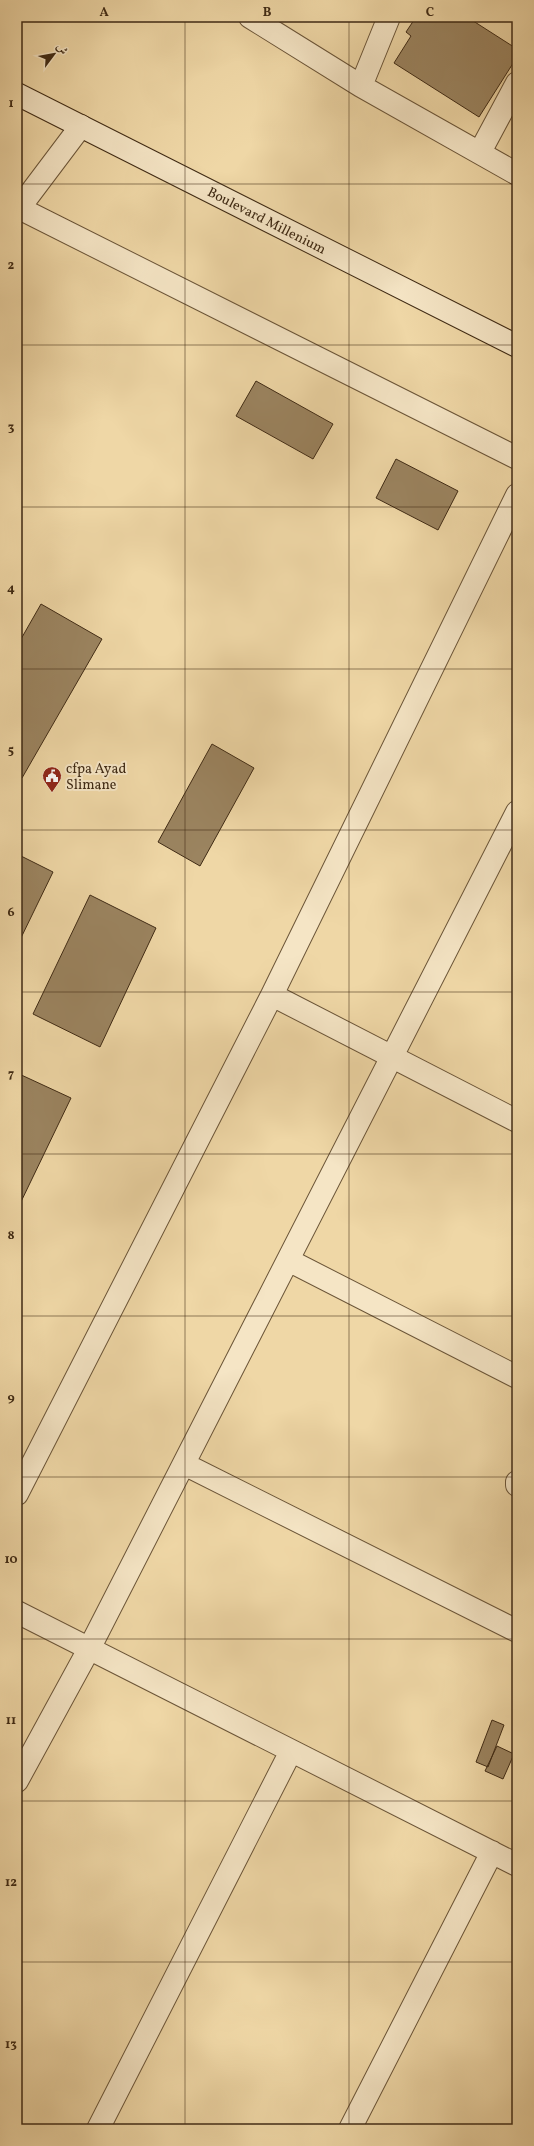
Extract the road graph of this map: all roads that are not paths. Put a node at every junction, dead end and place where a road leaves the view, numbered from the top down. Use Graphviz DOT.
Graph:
graph roads {
  1 [pos="250,17"];
  2 [pos="389,17"];
  3 [pos="517,83"];
  4 [pos="361,86"];
  5 [pos="17,94"];
  6 [pos="81,126"];
  7 [pos="480,152"];
  8 [pos="517,174"];
  9 [pos="18,210"];
  10 [pos="517,346"];
  11 [pos="517,458"];
  12 [pos="517,495"];
  13 [pos="517,812"];
  14 [pos="272,995"];
  15 [pos="392,1057"];
  16 [pos="517,1121"];
  17 [pos="288,1260"];
  18 [pos="517,1377"];
  19 [pos="184,1464"];
  20 [pos="17,1494"];
  21 [pos="17,1612"];
  22 [pos="517,1631"];
  23 [pos="89,1649"];
  24 [pos="291,1751"];
  25 [pos="17,1781"];
  26 [pos="492,1852"];
  27 [pos="517,1865"];
  28 [pos="98,2129"];
  29 [pos="350,2129"];
  1 -- 4 [label="street"];
  2 -- 4 [label="street"];
  3 -- 7 [label="street"];
  4 -- 7 [label="street"];
  5 -- 6 [label="street, Boulevard Millenium"];
  6 -- 9 [label="street"];
  6 -- 10 [label="street, Boulevard Millenium"];
  7 -- 8 [label="street"];
  9 -- 11 [label="street"];
  12 -- 14 [label="street"];
  13 -- 15 [label="street"];
  14 -- 15 [label="street"];
  14 -- 20 [label="street"];
  15 -- 16 [label="street"];
  15 -- 17 [label="street"];
  17 -- 18 [label="street"];
  17 -- 19 [label="street"];
  19 -- 22 [label="street"];
  19 -- 23 [label="street"];
  21 -- 23 [label="street"];
  23 -- 24 [label="street"];
  23 -- 25 [label="street"];
  24 -- 26 [label="street"];
  24 -- 28 [label="street"];
  26 -- 27 [label="street"];
  26 -- 29 [label="street"];
}
